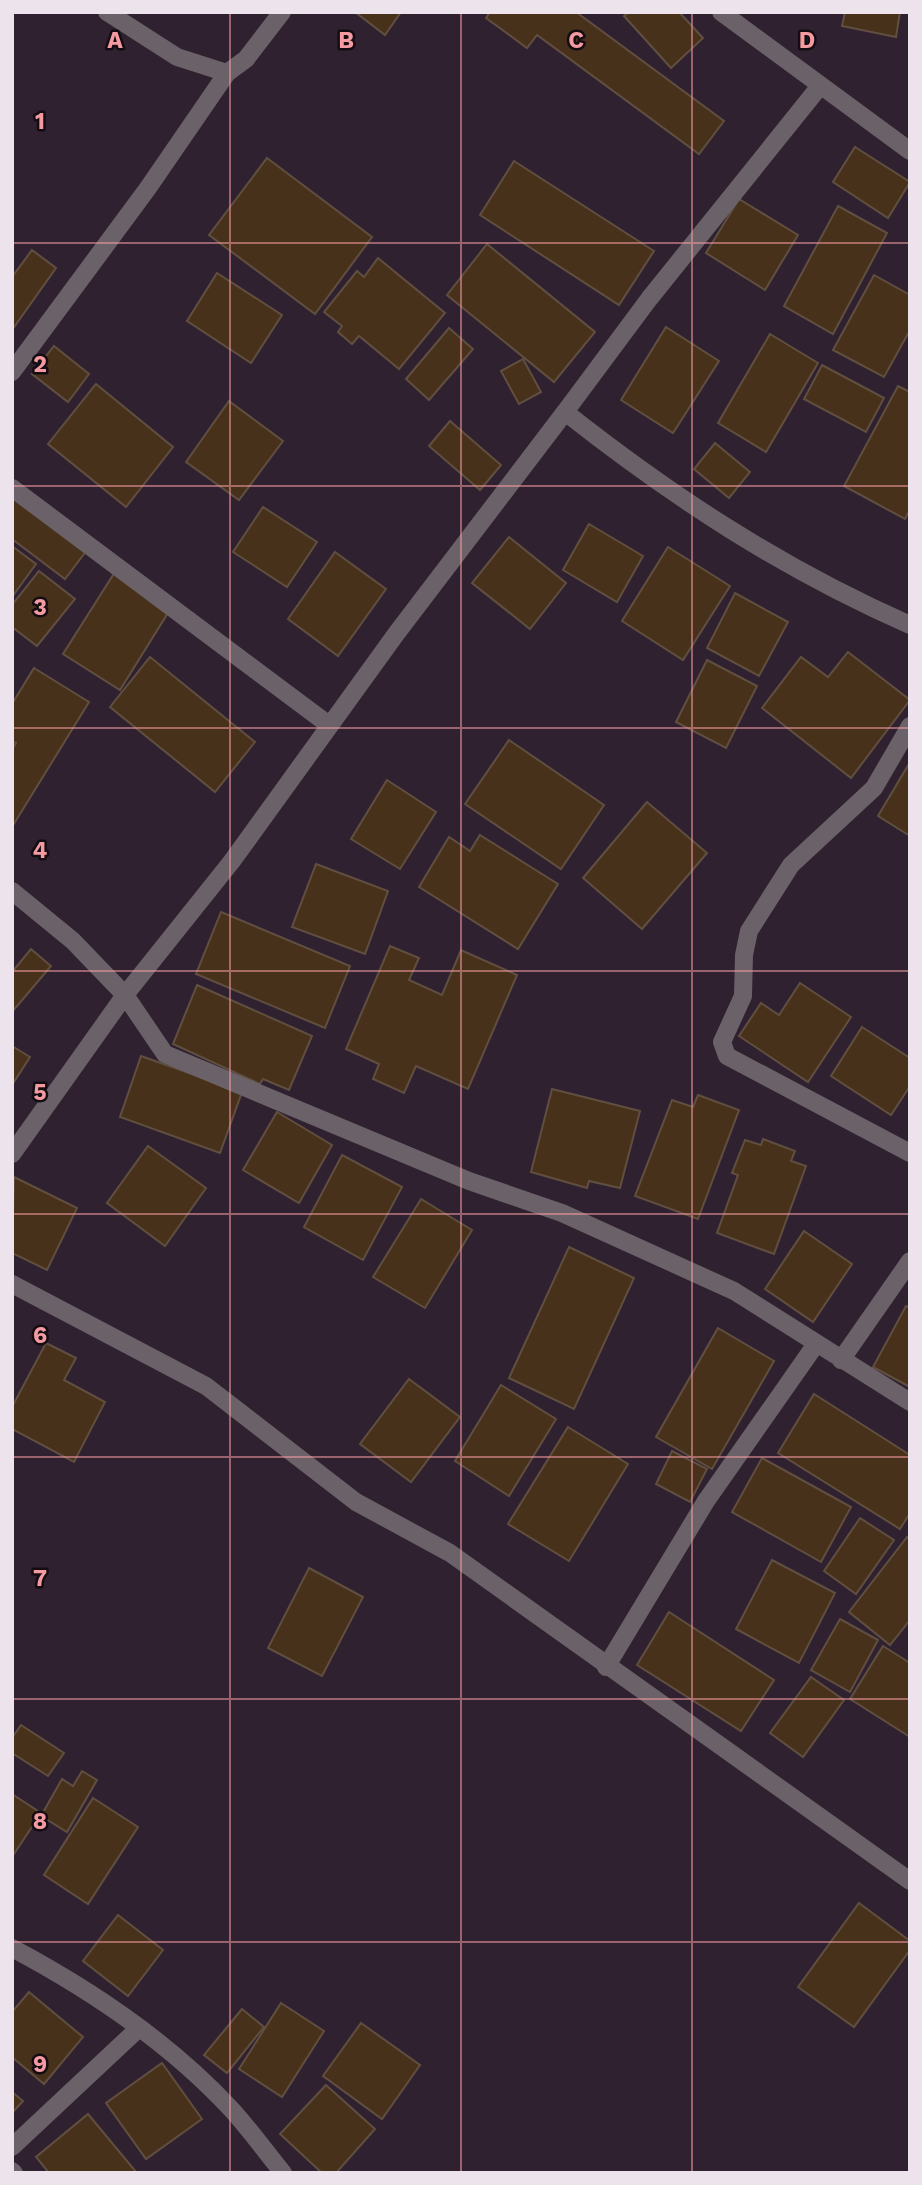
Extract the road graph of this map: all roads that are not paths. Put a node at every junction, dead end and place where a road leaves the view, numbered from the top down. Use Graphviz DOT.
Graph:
graph roads {
  1 [pos="107,12"];
  2 [pos="282,12"];
  3 [pos="721,12"];
  4 [pos="227,73"];
  5 [pos="820,86"];
  6 [pos="910,150"];
  7 [pos="12,372"];
  8 [pos="565,412"];
  9 [pos="12,488"];
  10 [pos="910,625"];
  11 [pos="329,725"];
  12 [pos="910,726"];
  13 [pos="12,891"];
  14 [pos="125,995"];
  15 [pos="910,1153"];
  16 [pos="12,1154"];
  17 [pos="910,1261"];
  18 [pos="12,1284"];
  19 [pos="816,1344"];
  20 [pos="841,1360"];
  21 [pos="910,1402"];
  22 [pos="606,1667"];
  23 [pos="910,1881"];
  24 [pos="12,1948"];
  25 [pos="138,2029"];
  26 [pos="12,2147"];
  27 [pos="283,2173"];
  1 -- 4 [label="street"];
  2 -- 4 [label="street"];
  3 -- 5 [label="street"];
  4 -- 7 [label="street"];
  5 -- 6 [label="street"];
  5 -- 8 [label="street"];
  8 -- 10 [label="street"];
  8 -- 11 [label="street"];
  9 -- 11 [label="street"];
  11 -- 14 [label="street"];
  12 -- 15 [label="street"];
  13 -- 14 [label="street"];
  14 -- 16 [label="street"];
  14 -- 19 [label="street"];
  17 -- 20 [label="street"];
  18 -- 22 [label="street"];
  19 -- 20 [label="street"];
  19 -- 22 [label="street"];
  20 -- 21 [label="street"];
  22 -- 23 [label="street"];
  24 -- 25 [label="street"];
  25 -- 26 [label="street"];
  25 -- 27 [label="street"];
}
